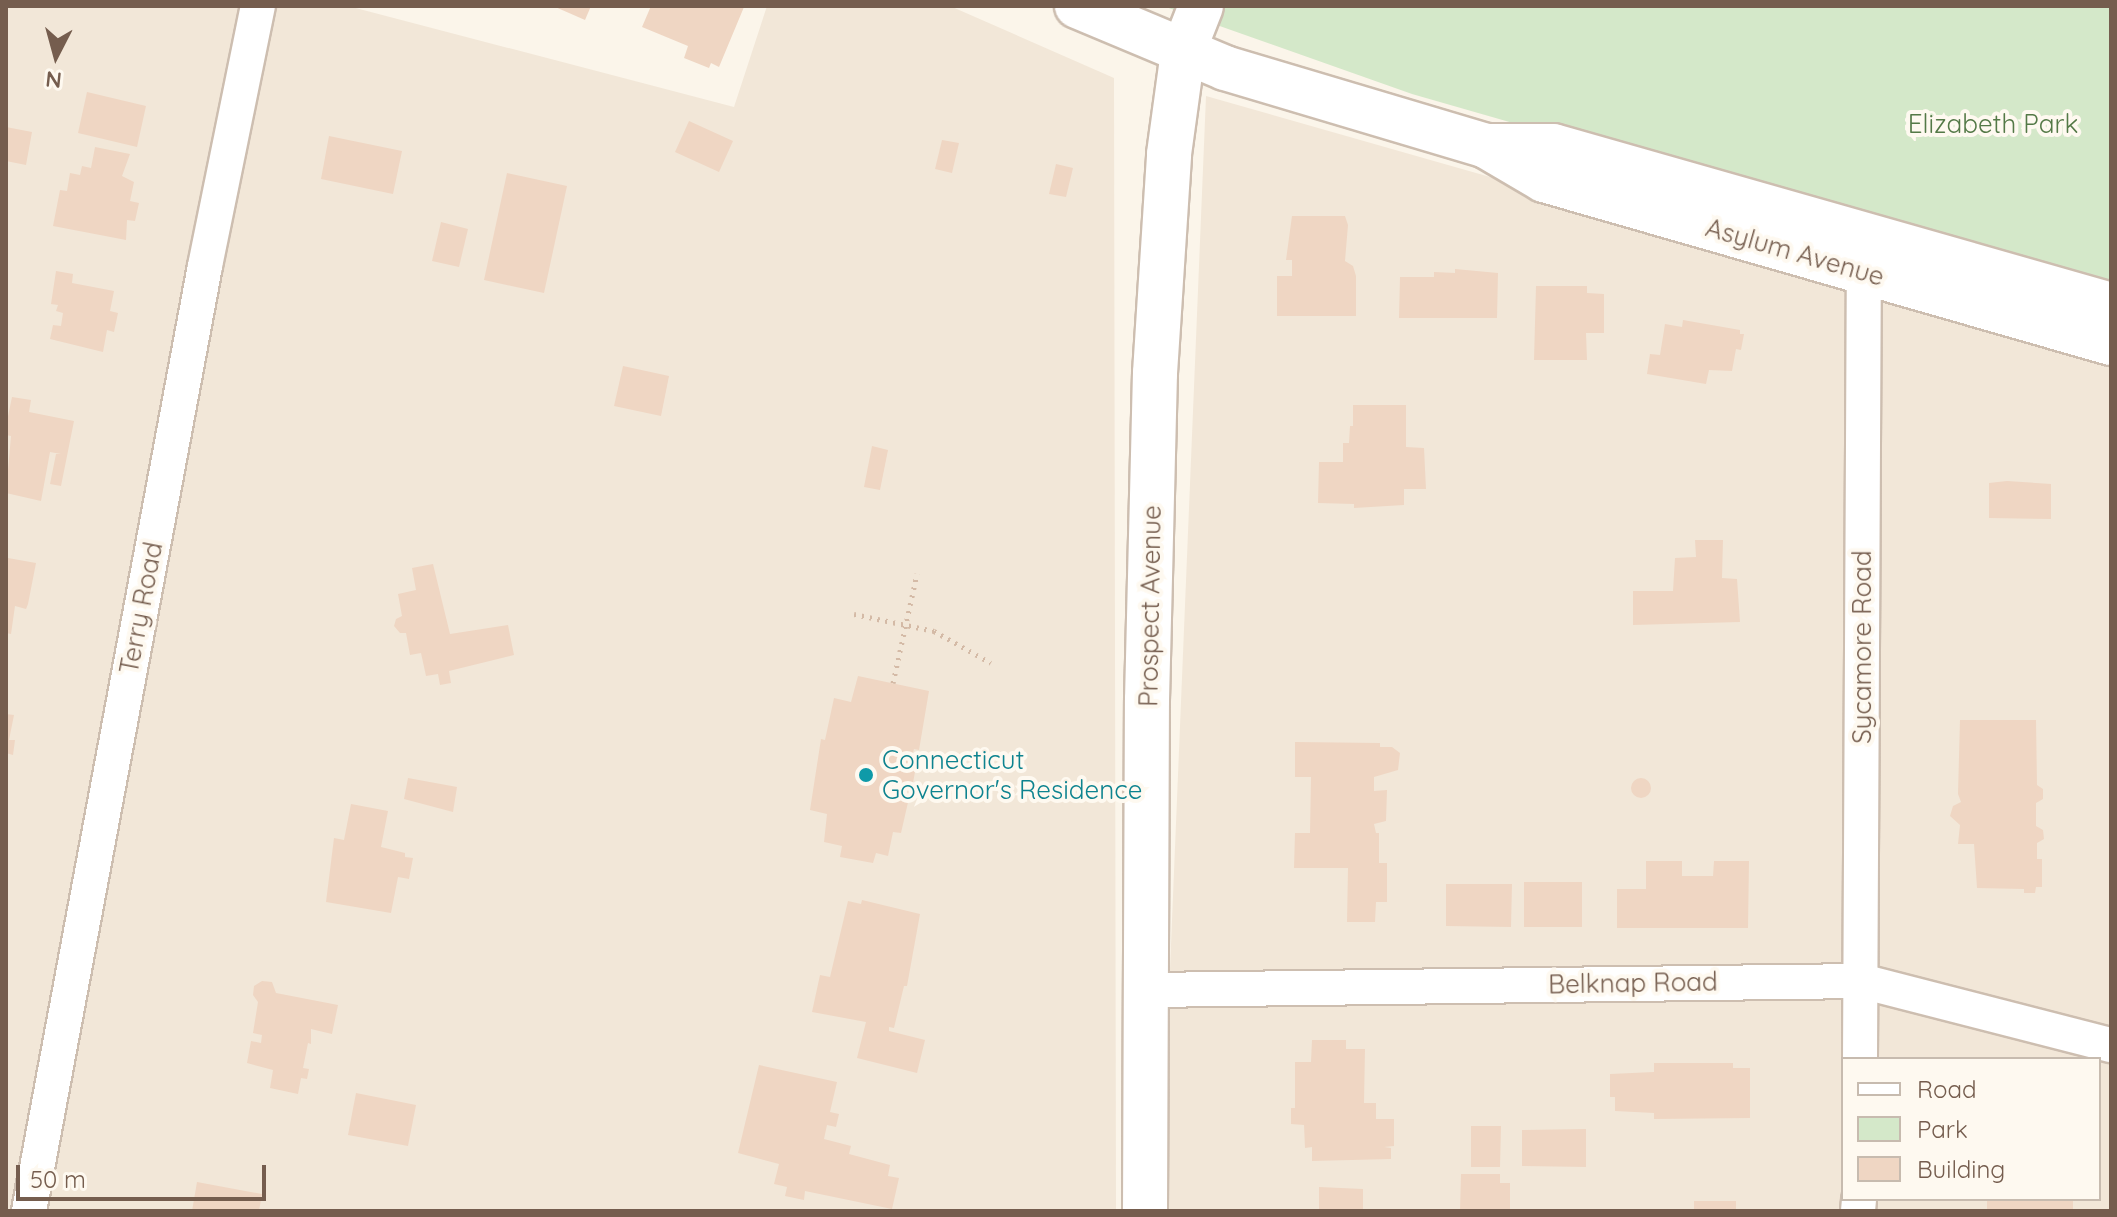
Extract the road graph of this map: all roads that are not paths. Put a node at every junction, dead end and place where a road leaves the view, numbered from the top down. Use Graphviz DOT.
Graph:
graph roads {
  1 [pos="258,6"];
  2 [pos="1077,6"];
  3 [pos="1201,6"];
  4 [pos="1183,52"];
  5 [pos="1864,253"];
  6 [pos="2111,305"];
  7 [pos="2111,343"];
  8 [pos="1861,981"];
  9 [pos="1147,990"];
  10 [pos="2111,1045"];
  11 [pos="1860,1057"];
  12 [pos="29,1211"];
  13 [pos="1145,1211"];
  1 -- 12 [label="street, Terry Road"];
  2 -- 4 [label="main road, Asylum Avenue"];
  3 -- 4 [label="main road, Prospect Avenue"];
  4 -- 5 [label="main road, Asylum Avenue"];
  4 -- 9 [label="main road, Prospect Avenue"];
  5 -- 6 [label="main road, Asylum Avenue"];
  5 -- 7 [label="main road, Asylum Avenue"];
  5 -- 8 [label="street, Sycamore Road"];
  8 -- 9 [label="street, Belknap Road"];
  8 -- 10 [label="street, Belknap Road"];
  8 -- 11 [label="street, Sycamore Road"];
  9 -- 13 [label="main road, Prospect Avenue"];
}
